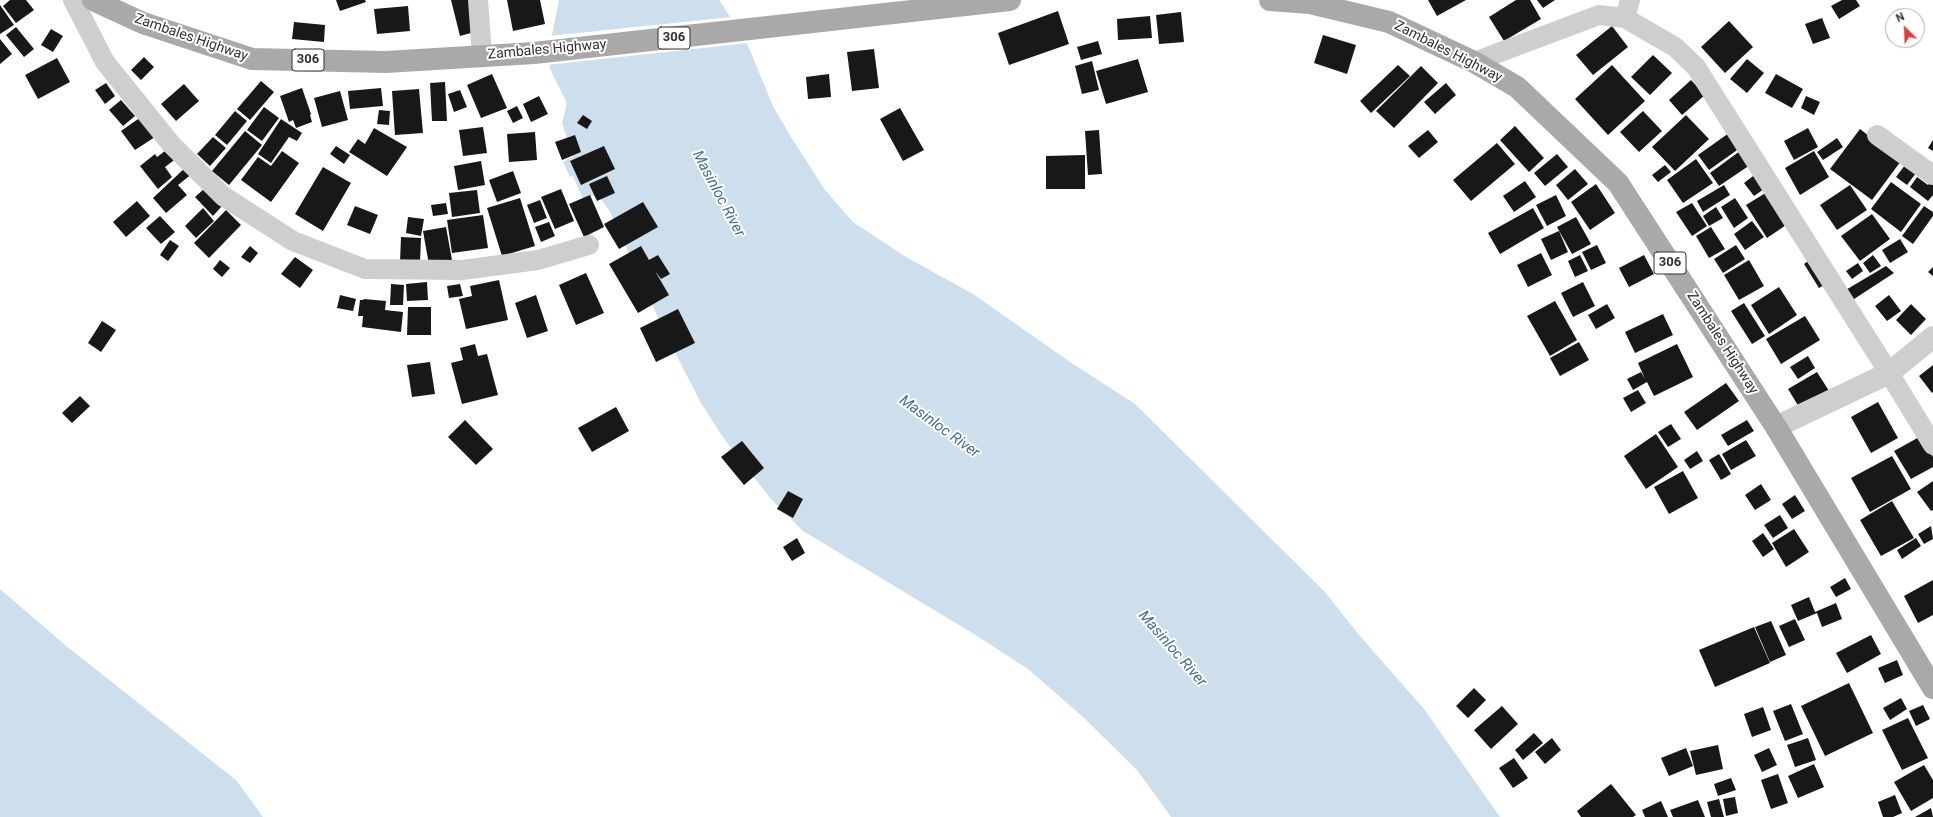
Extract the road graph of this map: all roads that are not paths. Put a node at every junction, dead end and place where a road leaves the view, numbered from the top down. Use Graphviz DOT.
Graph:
graph roads {
  1 [pos="73,0"];
  2 [pos="92,0"];
  3 [pos="478,0"];
  4 [pos="1010,0"];
  5 [pos="1270,0"];
  6 [pos="1627,9"];
  7 [pos="482,56"];
  8 [pos="1474,62"];
  9 [pos="1877,136"];
  10 [pos="1933,175"];
  11 [pos="589,246"];
  12 [pos="1933,337"];
  13 [pos="1889,373"];
  14 [pos="1776,427"];
  15 [pos="1933,445"];
  16 [pos="1932,682"];
  1 -- 11 [label="street"];
  2 -- 7 [label="main road, Zambales Highway / 306"];
  3 -- 7 [label="street"];
  4 -- 7 [label="main road, Zambales Highway / 306"];
  5 -- 8 [label="main road, Zambales Highway / 306"];
  6 -- 8 [label="street"];
  6 -- 13 [label="street"];
  8 -- 14 [label="main road, Zambales Highway / 306"];
  9 -- 10 [label="street"];
  12 -- 13 [label="street"];
  13 -- 14 [label="street"];
  13 -- 15 [label="street"];
  14 -- 16 [label="main road, Zambales Highway / 306"];
}
